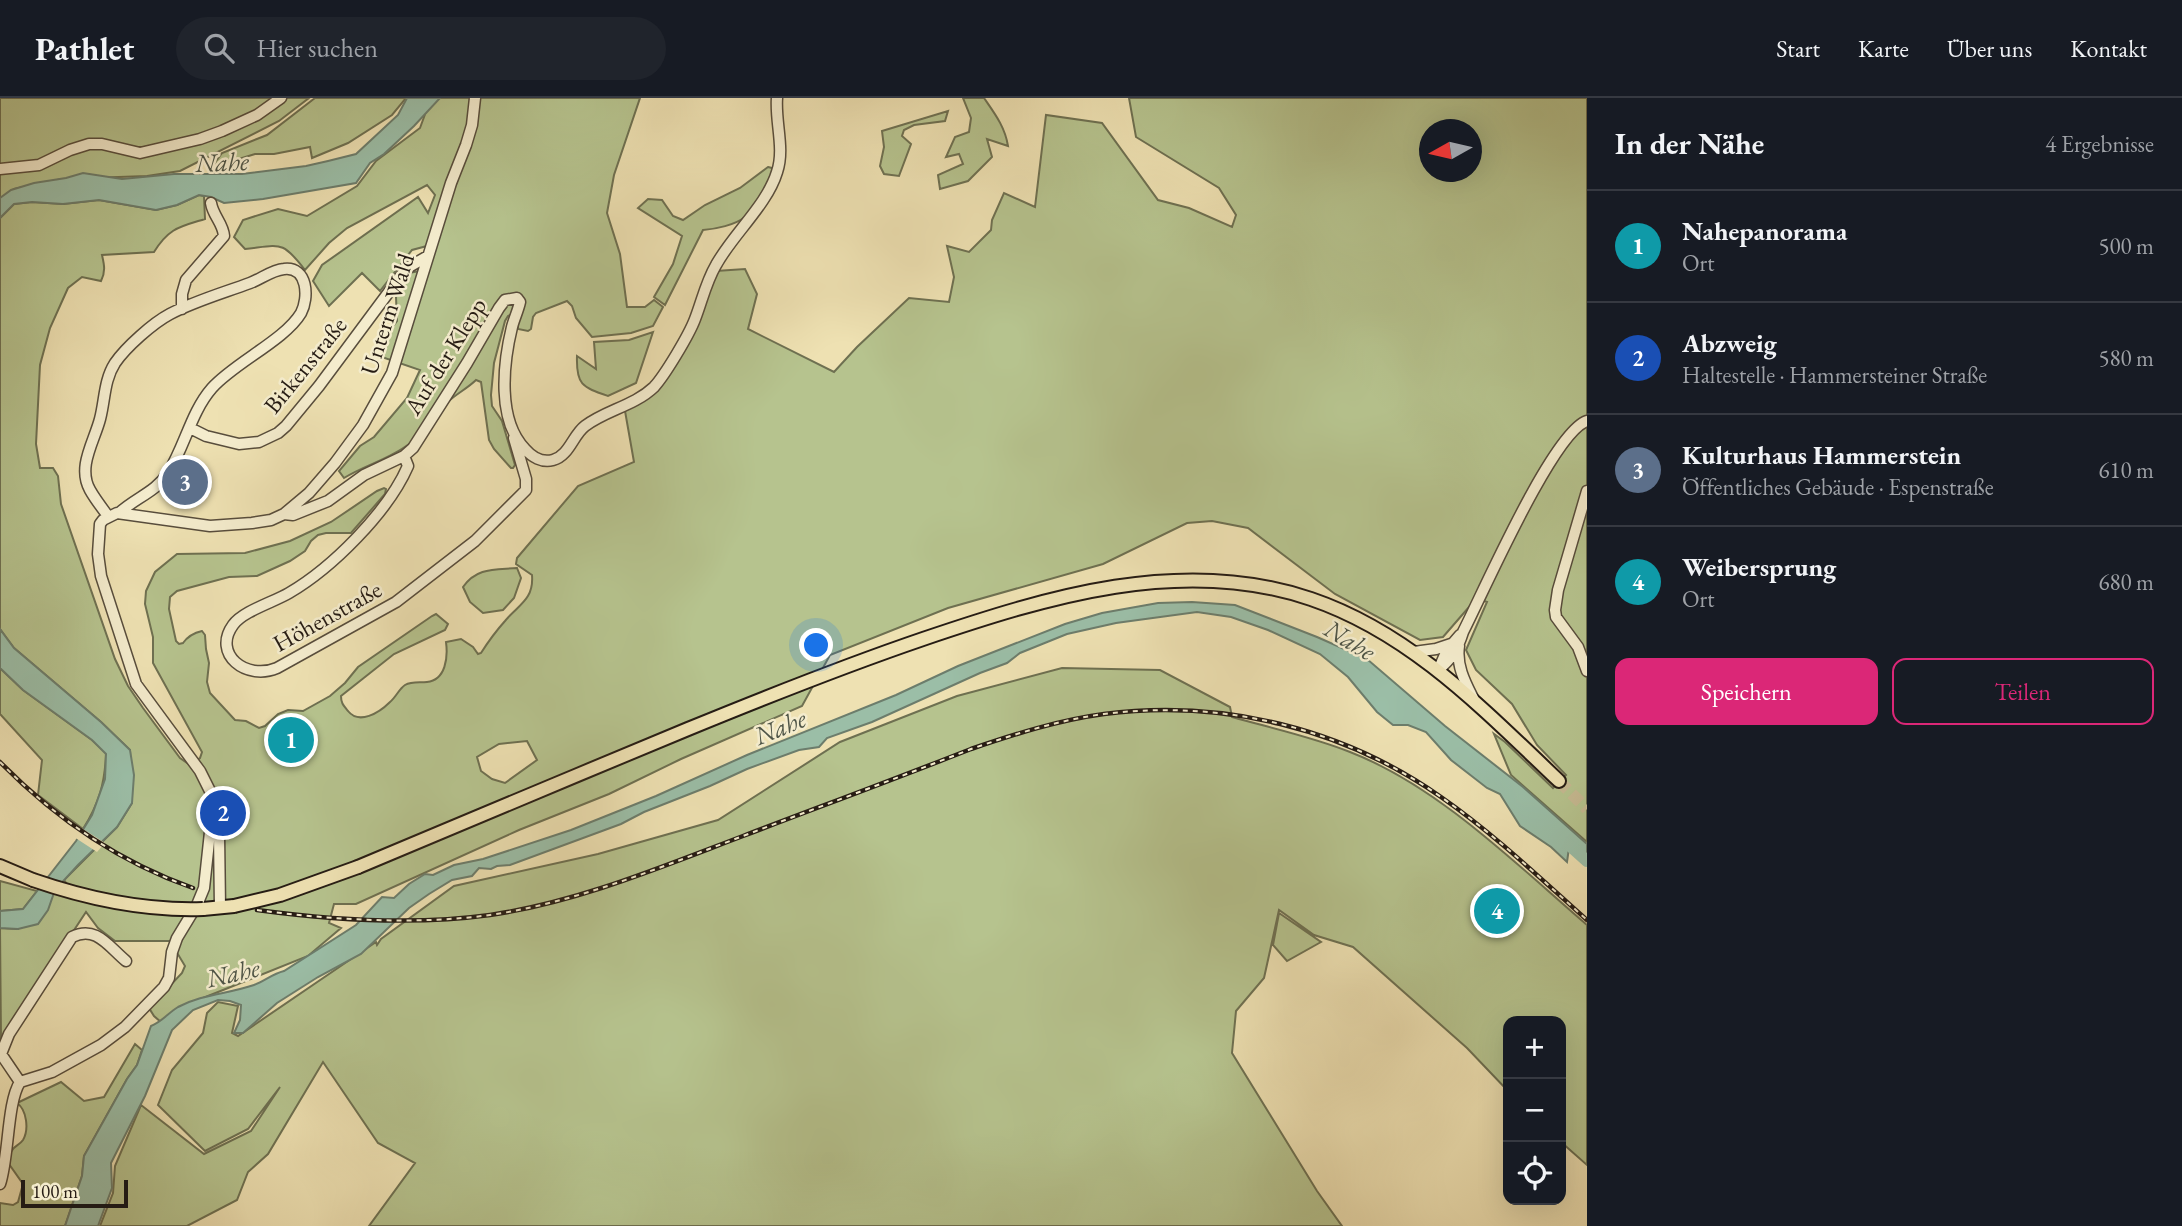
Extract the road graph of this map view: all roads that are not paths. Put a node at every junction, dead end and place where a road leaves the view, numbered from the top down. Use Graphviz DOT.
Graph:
graph roads {
  1 [pos="281,98"];
  2 [pos="475,98"];
  3 [pos="777,98"];
  4 [pos="0,169"];
  5 [pos="211,203"];
  6 [pos="428,256"];
  7 [pos="181,309"];
  8 [pos="1587,421"];
  9 [pos="190,428"];
  10 [pos="514,435"];
  11 [pos="404,456"];
  12 [pos="526,490"];
  13 [pos="1587,491"];
  14 [pos="119,513"];
  15 [pos="284,514"];
  16 [pos="108,516"];
  17 [pos="1456,644"];
  18 [pos="1414,652"];
  19 [pos="1438,670"];
  20 [pos="1587,671"];
  21 [pos="1475,701"];
  22 [pos="1559,781"];
  23 [pos="217,808"];
  24 [pos="0,866"];
  25 [pos="0,873"];
  26 [pos="33,880"];
  27 [pos="220,908"];
  28 [pos="126,961"];
  29 [pos="20,1082"];
  30 [pos="0,1184"];
  1 -- 4 [label="street"];
  2 -- 6 [label="street, Unterm Wald"];
  3 -- 10 [label="street"];
  5 -- 7 [label="street"];
  6 -- 9 [label="street, Birkenstraße"];
  6 -- 15 [label="street, Unterm Wald"];
  7 -- 9 [label="street"];
  7 -- 16 [label="street"];
  8 -- 17 [label="street"];
  9 -- 14 [label="street"];
  10 -- 11 [label="street, Auf der Klepp"];
  10 -- 12 [label="street, Auf der Klepp"];
  11 -- 12 [label="street, Höhenstraße"];
  11 -- 15 [label="street"];
  13 -- 20 [label="street"];
  14 -- 15 [label="street"];
  14 -- 16 [label="street"];
  16 -- 23 [label="street"];
  17 -- 18 [label="street"];
  17 -- 19 [label="street"];
  17 -- 21 [label="street"];
  18 -- 19 [label="main road"];
  18 -- 27 [label="main road, bridge"];
  19 -- 21 [label="main road"];
  21 -- 22 [label="main road"];
  23 -- 27 [label="street"];
  23 -- 29 [label="street"];
  24 -- 26 [label="main road"];
  25 -- 26 [label="main road"];
  26 -- 27 [label="main road, bridge"];
  28 -- 29 [label="street"];
  29 -- 30 [label="street"];
}
